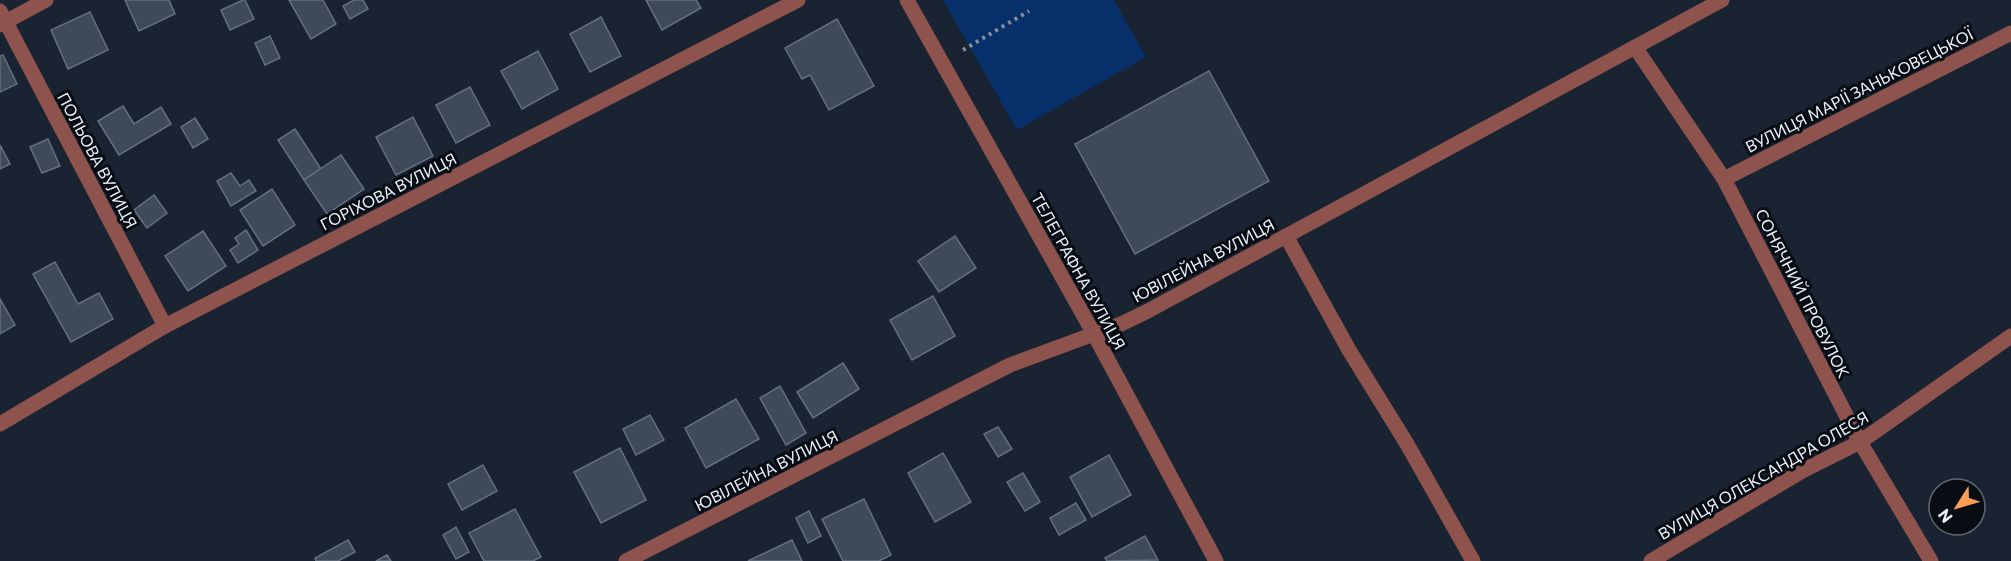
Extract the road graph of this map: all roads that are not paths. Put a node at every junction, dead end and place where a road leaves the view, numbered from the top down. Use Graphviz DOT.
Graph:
graph roads {
  1 [pos="46,0"];
  2 [pos="798,0"];
  3 [pos="907,0"];
  4 [pos="1722,0"];
  5 [pos="2,19"];
  6 [pos="2011,33"];
  7 [pos="1635,47"];
  8 [pos="1724,179"];
  9 [pos="1286,236"];
  10 [pos="165,326"];
  11 [pos="1094,334"];
  12 [pos="2011,336"];
  13 [pos="0,424"];
  14 [pos="1860,442"];
  15 [pos="626,561"];
  16 [pos="1216,561"];
  17 [pos="1473,561"];
  18 [pos="1651,561"];
  19 [pos="1931,561"];
  1 -- 5 [label="street"];
  2 -- 10 [label="street, ГОРІХОВА ВУЛИЦЯ"];
  3 -- 11 [label="street, ТЕЛЕГРАФНА ВУЛИЦЯ"];
  4 -- 7 [label="street, ЮВІЛЕЙНА ВУЛИЦЯ"];
  5 -- 10 [label="street, ПОЛЬОВА ВУЛИЦЯ"];
  6 -- 8 [label="street, ВУЛИЦЯ МАРІЇ ЗАНЬКОВЕЦЬКОЇ"];
  7 -- 8 [label="street, СОНЯЧНИЙ ПРОВУЛОК"];
  7 -- 9 [label="street, ЮВІЛЕЙНА ВУЛИЦЯ"];
  8 -- 14 [label="street, СОНЯЧНИЙ ПРОВУЛОК"];
  9 -- 11 [label="street, ЮВІЛЕЙНА ВУЛИЦЯ"];
  9 -- 17 [label="street"];
  10 -- 13 [label="street, ГОРІХОВА ВУЛИЦЯ"];
  11 -- 15 [label="street, ЮВІЛЕЙНА ВУЛИЦЯ"];
  11 -- 16 [label="street, ТЕЛЕГРАФНА ВУЛИЦЯ"];
  12 -- 14 [label="street, ВУЛИЦЯ ОЛЕКСАНДРА ОЛЕСЯ"];
  14 -- 18 [label="street, ВУЛИЦЯ ОЛЕКСАНДРА ОЛЕСЯ"];
  14 -- 19 [label="street, СОНЯЧНИЙ ПРОВУЛОК"];
}
